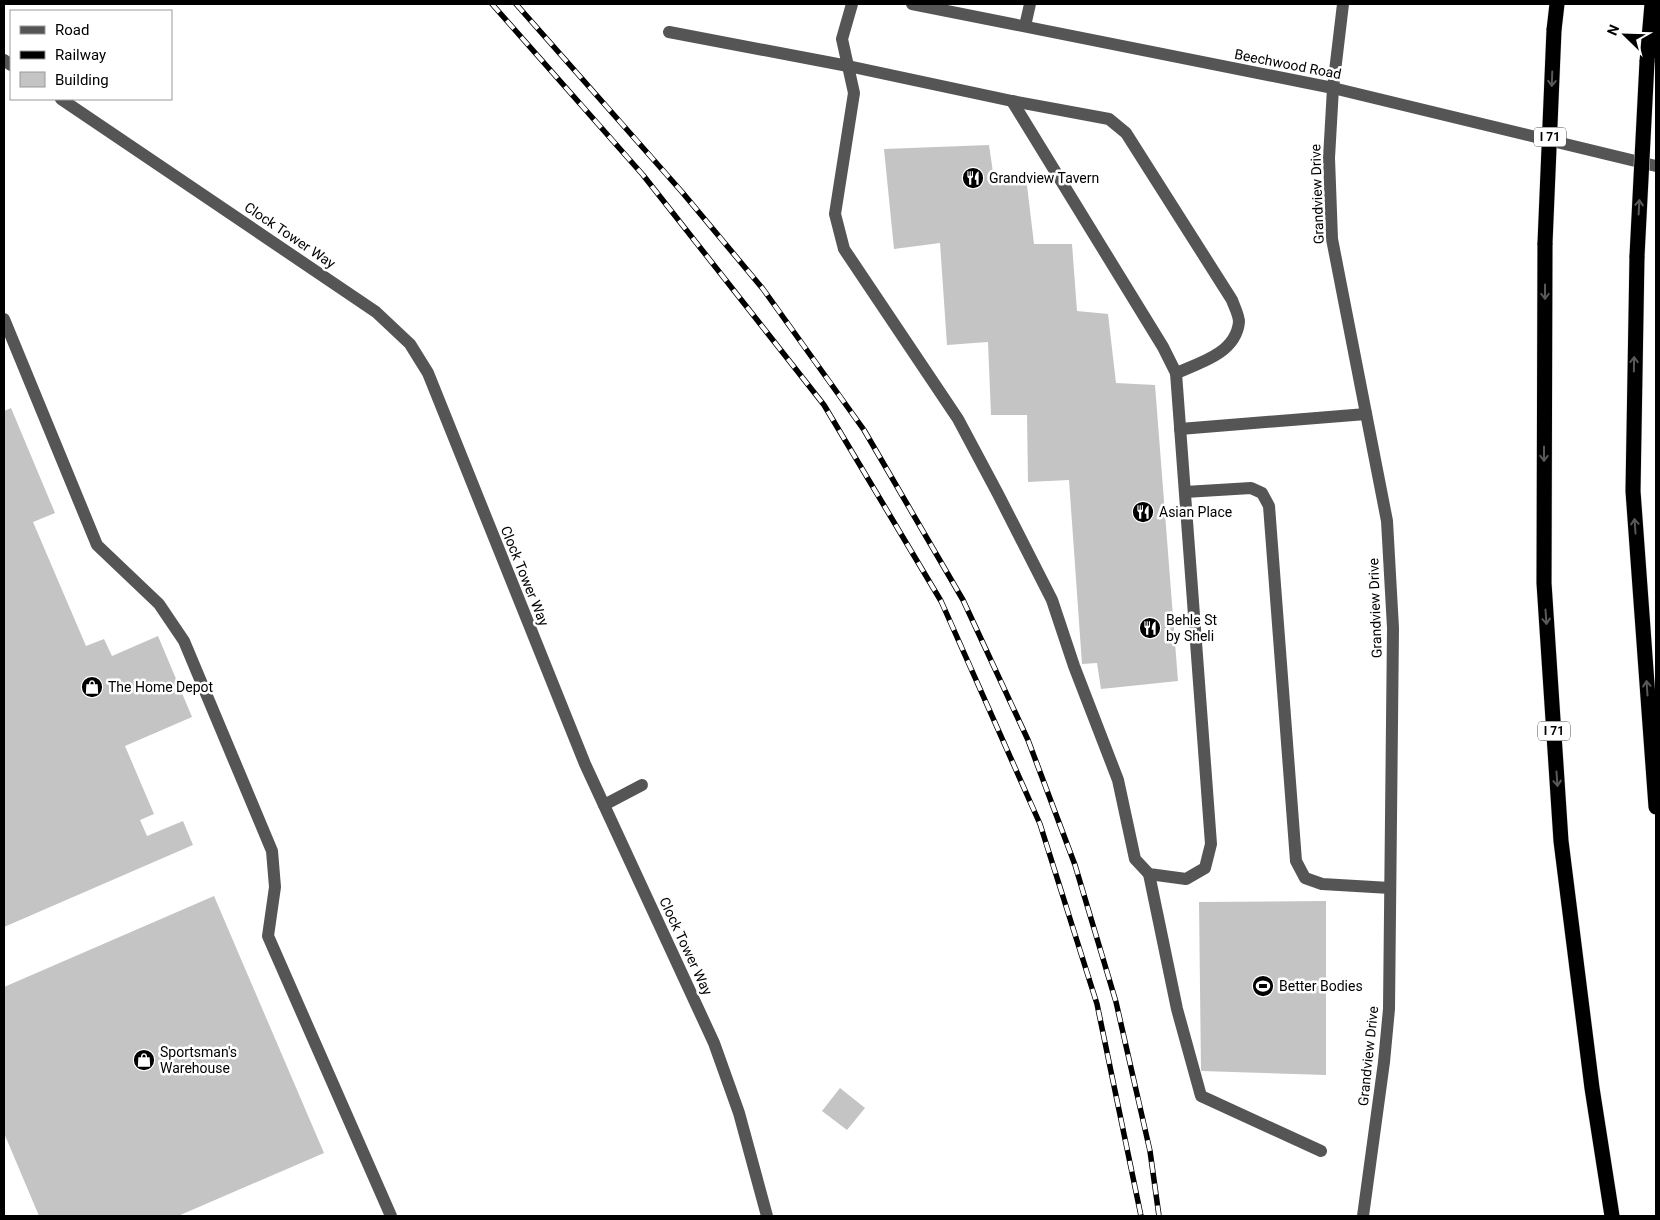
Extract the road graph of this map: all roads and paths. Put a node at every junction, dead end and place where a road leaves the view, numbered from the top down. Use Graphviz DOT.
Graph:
graph roads {
  1 [pos="852,4"];
  2 [pos="912,4"];
  3 [pos="1030,4"];
  4 [pos="1343,4"];
  5 [pos="1557,4"];
  6 [pos="1652,4"];
  7 [pos="1025,26"];
  8 [pos="669,32"];
  9 [pos="848,66"];
  10 [pos="1333,88"];
  11 [pos="62,100"];
  12 [pos="1012,101"];
  13 [pos="1656,166"];
  14 [pos="4,319"];
  15 [pos="1176,373"];
  16 [pos="1366,414"];
  17 [pos="1180,429"];
  18 [pos="1185,492"];
  19 [pos="642,785"];
  20 [pos="604,805"];
  21 [pos="1656,807"];
  22 [pos="1149,874"];
  23 [pos="1390,888"];
  24 [pos="1321,1151"];
  25 [pos="391,1216"];
  26 [pos="767,1216"];
  27 [pos="1363,1216"];
  28 [pos="1612,1216"];
  1 -- 9 [label="street"];
  2 -- 7 [label="street, Beechwood Road"];
  3 -- 7 [label="street"];
  4 -- 10 [label="street, Grandview Drive"];
  5 -- 28 [label="highway, I 71, one-way, bridge"];
  21 -- 6 [label="highway, one-way, bridge"];
  7 -- 10 [label="street, Beechwood Road"];
  8 -- 9 [label="street"];
  9 -- 12 [label="street"];
  9 -- 22 [label="street"];
  10 -- 13 [label="street, Beechwood Road"];
  10 -- 16 [label="street, Grandview Drive"];
  11 -- 20 [label="street, Clock Tower Way"];
  12 -- 15 [label="street"];
  12 -- 15 [label="street"];
  14 -- 25 [label="street"];
  15 -- 17 [label="street"];
  16 -- 17 [label="street"];
  16 -- 23 [label="street, Grandview Drive"];
  17 -- 18 [label="street"];
  18 -- 22 [label="street"];
  18 -- 23 [label="street"];
  19 -- 20 [label="street"];
  20 -- 26 [label="street, Clock Tower Way"];
  22 -- 24 [label="street"];
  23 -- 27 [label="street, Grandview Drive"];
}
